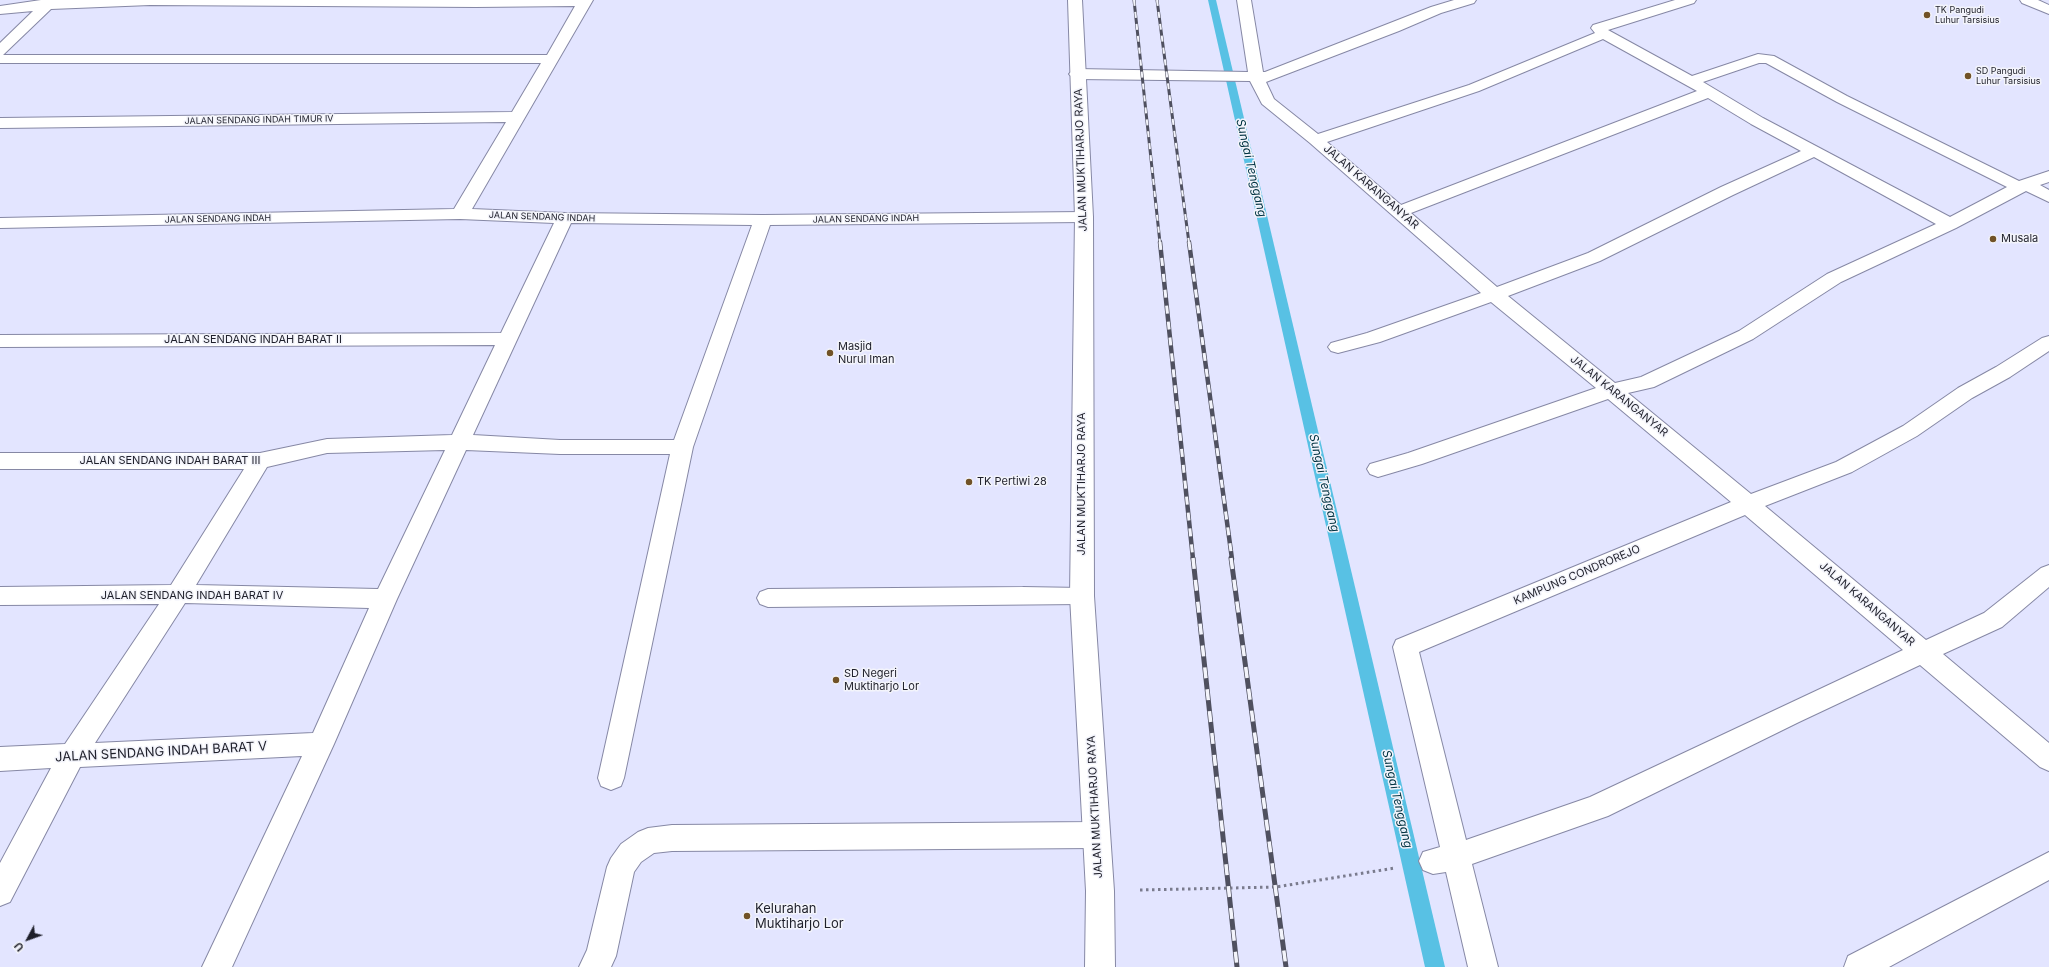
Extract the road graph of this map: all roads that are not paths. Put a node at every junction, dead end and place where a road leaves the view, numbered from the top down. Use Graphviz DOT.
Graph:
graph roads {
  1 [pos="151,0"];
  2 [pos="1075,0"];
  3 [pos="1246,0"];
  4 [pos="1469,0"];
  5 [pos="1689,0"];
  6 [pos="2027,0"];
  7 [pos="585,1"];
  8 [pos="48,2"];
  9 [pos="476,2"];
  10 [pos="0,10"];
  11 [pos="2049,10"];
  12 [pos="1604,34"];
  13 [pos="0,51"];
  14 [pos="0,59"];
  15 [pos="552,59"];
  16 [pos="1077,74"];
  17 [pos="1254,77"];
  18 [pos="1691,81"];
  19 [pos="1710,92"];
  20 [pos="517,117"];
  21 [pos="0,123"];
  22 [pos="1316,140"];
  23 [pos="1814,151"];
  24 [pos="2049,176"];
  25 [pos="2022,185"];
  26 [pos="2049,197"];
  27 [pos="1399,212"];
  28 [pos="460,214"];
  29 [pos="1084,217"];
  30 [pos="565,218"];
  31 [pos="763,220"];
  32 [pos="0,223"];
  33 [pos="1950,224"];
  34 [pos="1494,295"];
  35 [pos="507,339"];
  36 [pos="0,341"];
  37 [pos="2049,342"];
  38 [pos="1338,347"];
  39 [pos="1612,390"];
  40 [pos="458,442"];
  41 [pos="682,447"];
  42 [pos="0,461"];
  43 [pos="260,461"];
  44 [pos="1378,469"];
  45 [pos="1749,504"];
  46 [pos="2049,574"];
  47 [pos="178,594"];
  48 [pos="0,596"];
  49 [pos="1082,596"];
  50 [pos="768,598"];
  51 [pos="384,599"];
  52 [pos="1922,652"];
  53 [pos="321,744"];
  54 [pos="71,756"];
  55 [pos="0,759"];
  56 [pos="2049,759"];
  57 [pos="611,778"];
  58 [pos="1096,835"];
  59 [pos="1444,859"];
  60 [pos="2049,865"];
  61 [pos="0,892"];
  62 [pos="217,967"];
  63 [pos="594,967"];
  64 [pos="1100,967"];
  65 [pos="1483,967"];
  66 [pos="1859,967"];
  1 -- 8 [label="street"];
  1 -- 9 [label="street"];
  2 -- 16 [label="street, JALAN MUKTIHARJO RAYA"];
  3 -- 17 [label="street, JALAN KARANGANYAR"];
  4 -- 17 [label="street"];
  5 -- 12 [label="street"];
  6 -- 11 [label="street"];
  7 -- 9 [label="street"];
  7 -- 15 [label="street"];
  8 -- 10 [label="street"];
  8 -- 13 [label="street"];
  12 -- 18 [label="street"];
  12 -- 22 [label="street"];
  14 -- 15 [label="street"];
  15 -- 20 [label="street"];
  16 -- 17 [label="street"];
  16 -- 29 [label="street, JALAN MUKTIHARJO RAYA"];
  17 -- 22 [label="street, JALAN KARANGANYAR"];
  18 -- 19 [label="street"];
  18 -- 25 [label="street"];
  19 -- 23 [label="street"];
  19 -- 27 [label="street"];
  20 -- 21 [label="street, JALAN SENDANG INDAH TIMUR IV"];
  20 -- 28 [label="street"];
  22 -- 27 [label="street, JALAN KARANGANYAR"];
  23 -- 33 [label="street"];
  23 -- 34 [label="street"];
  24 -- 25 [label="street"];
  25 -- 26 [label="street"];
  25 -- 33 [label="street"];
  27 -- 34 [label="street, JALAN KARANGANYAR"];
  28 -- 30 [label="street, JALAN SENDANG INDAH"];
  28 -- 32 [label="street, JALAN SENDANG INDAH"];
  29 -- 31 [label="street, JALAN SENDANG INDAH"];
  29 -- 49 [label="street, JALAN MUKTIHARJO RAYA"];
  30 -- 31 [label="street, JALAN SENDANG INDAH"];
  30 -- 35 [label="street"];
  31 -- 41 [label="street"];
  33 -- 39 [label="street"];
  34 -- 38 [label="street"];
  34 -- 39 [label="street, JALAN KARANGANYAR"];
  35 -- 36 [label="street, JALAN SENDANG INDAH BARAT II"];
  35 -- 40 [label="street"];
  37 -- 45 [label="street, KAMPUNG CONDROREJO"];
  39 -- 44 [label="street"];
  39 -- 45 [label="street, JALAN KARANGANYAR"];
  40 -- 41 [label="street, JALAN SENDANG INDAH BARAT III"];
  40 -- 43 [label="street, JALAN SENDANG INDAH BARAT III"];
  40 -- 51 [label="street"];
  41 -- 57 [label="street"];
  42 -- 43 [label="street, JALAN SENDANG INDAH BARAT III"];
  43 -- 47 [label="street"];
  45 -- 52 [label="street, JALAN KARANGANYAR"];
  45 -- 59 [label="street, KAMPUNG CONDROREJO"];
  46 -- 52 [label="street"];
  47 -- 48 [label="street, JALAN SENDANG INDAH BARAT IV"];
  47 -- 51 [label="street, JALAN SENDANG INDAH BARAT IV"];
  47 -- 54 [label="street"];
  49 -- 50 [label="lane"];
  49 -- 58 [label="street, JALAN MUKTIHARJO RAYA"];
  51 -- 53 [label="street"];
  52 -- 56 [label="street, JALAN KARANGANYAR"];
  52 -- 59 [label="street"];
  53 -- 54 [label="street, JALAN SENDANG INDAH BARAT V"];
  53 -- 62 [label="street"];
  54 -- 55 [label="street, JALAN SENDANG INDAH BARAT V"];
  54 -- 61 [label="street"];
  58 -- 63 [label="street"];
  58 -- 64 [label="street, JALAN MUKTIHARJO RAYA"];
  59 -- 65 [label="street"];
  60 -- 66 [label="street"];
}
